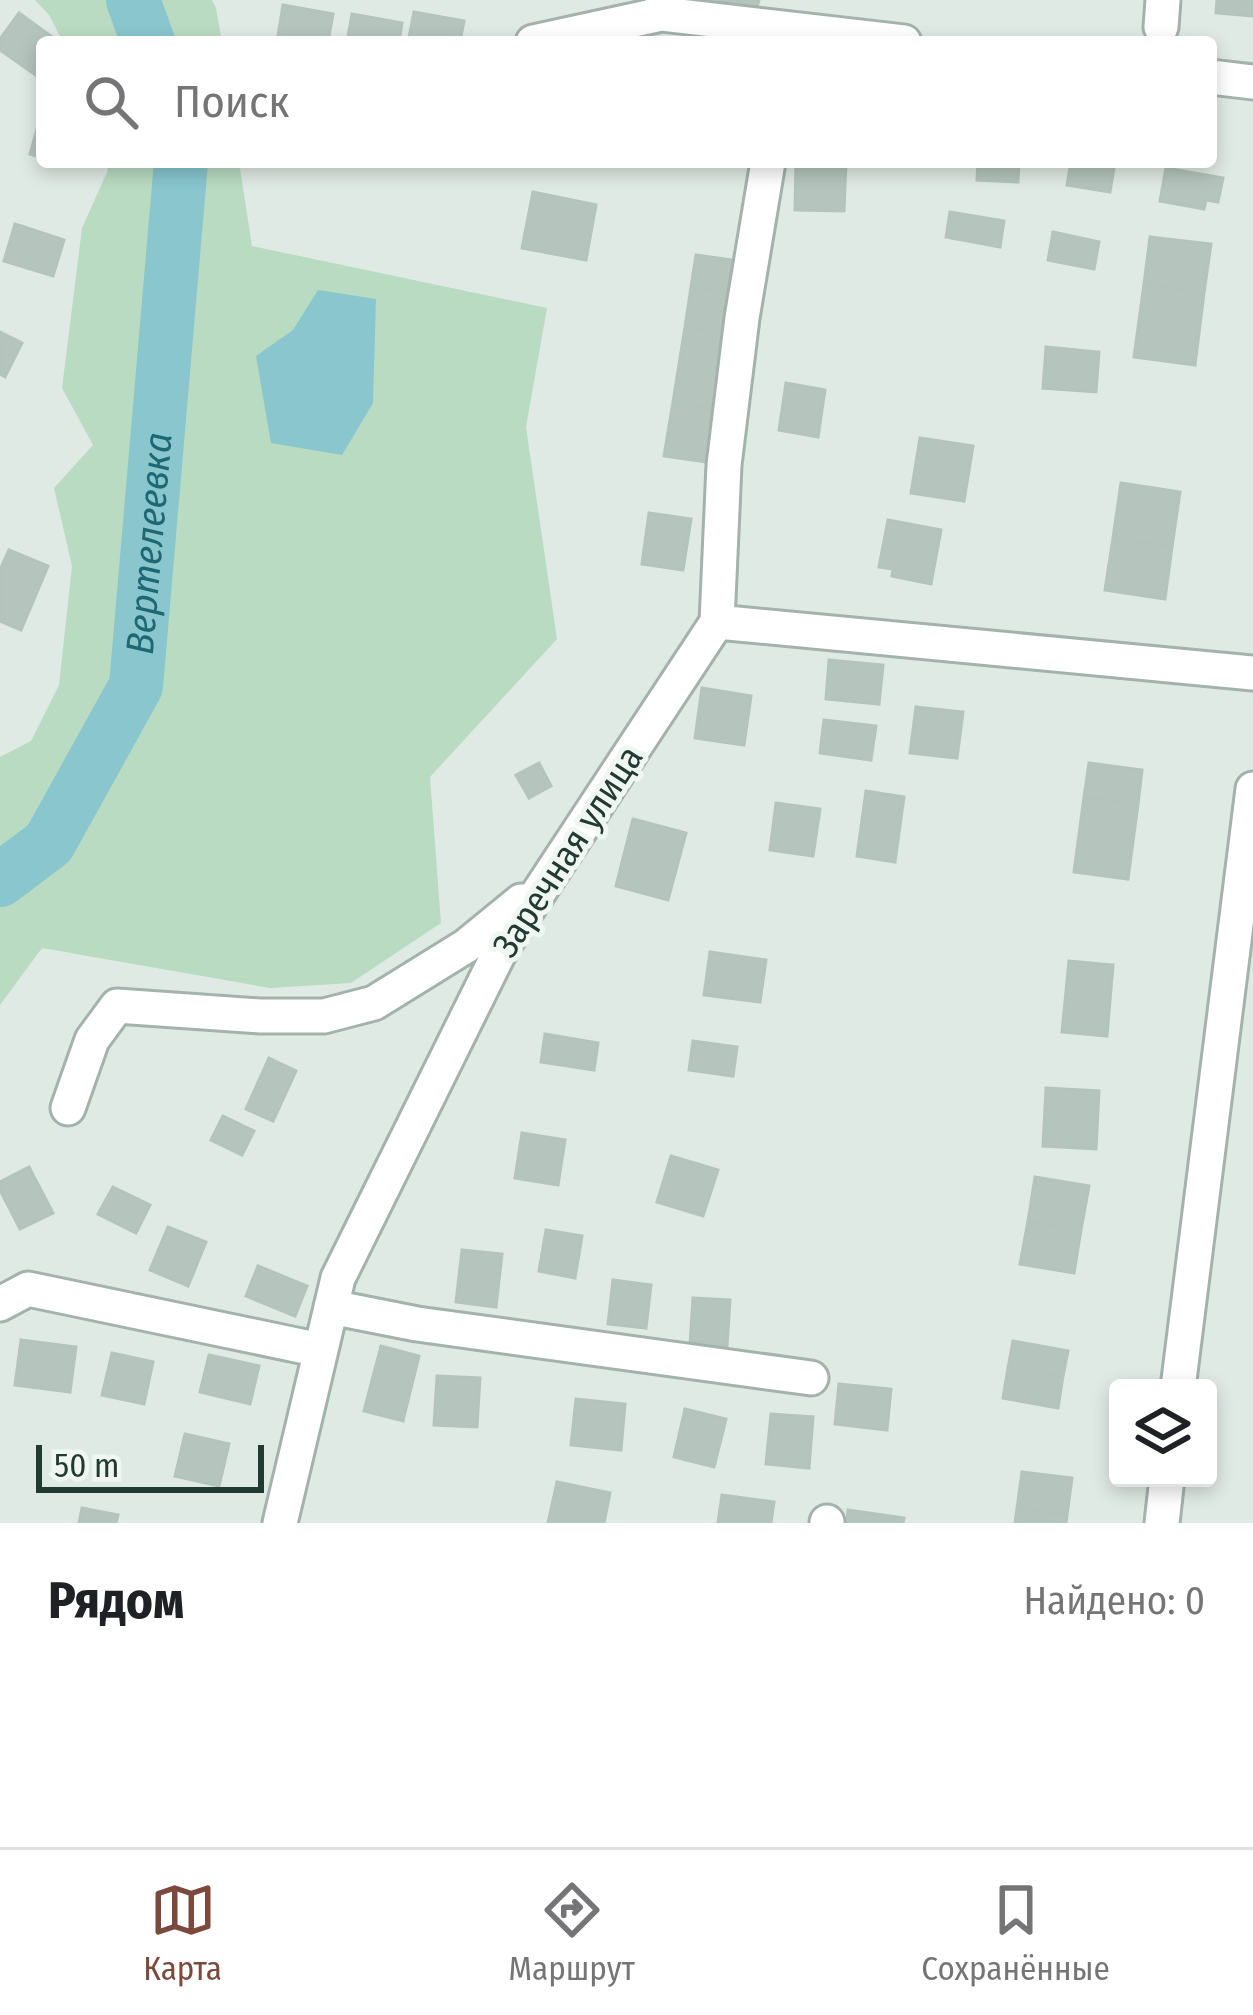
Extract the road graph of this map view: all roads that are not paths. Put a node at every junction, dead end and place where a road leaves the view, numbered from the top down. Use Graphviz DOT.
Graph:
graph roads {
  1 [pos="662,7"];
  2 [pos="801,26"];
  3 [pos="555,36"];
  4 [pos="865,36"];
  5 [pos="1217,78"];
  6 [pos="1253,82"];
  7 [pos="766,168"];
  8 [pos="716,622"];
  9 [pos="1253,673"];
  10 [pos="1253,789"];
  11 [pos="546,881"];
  12 [pos="68,1108"];
  13 [pos="0,1304"];
  14 [pos="331,1307"];
  15 [pos="320,1350"];
  16 [pos="811,1378"];
  17 [pos="1179,1379"];
  18 [pos="1166,1487"];
  19 [pos="280,1523"];
  20 [pos="1162,1523"];
  1 -- 2 [label="street"];
  1 -- 3 [label="street"];
  2 -- 4 [label="street"];
  5 -- 6 [label="street"];
  7 -- 8 [label="street"];
  8 -- 9 [label="street"];
  8 -- 11 [label="street, Заречная улица"];
  10 -- 17 [label="street"];
  11 -- 12 [label="street"];
  11 -- 14 [label="street, Заречная улица"];
  13 -- 15 [label="street"];
  14 -- 15 [label="street, Заречная улица"];
  14 -- 16 [label="street"];
  15 -- 19 [label="street, Заречная улица"];
  18 -- 20 [label="street"];
}
